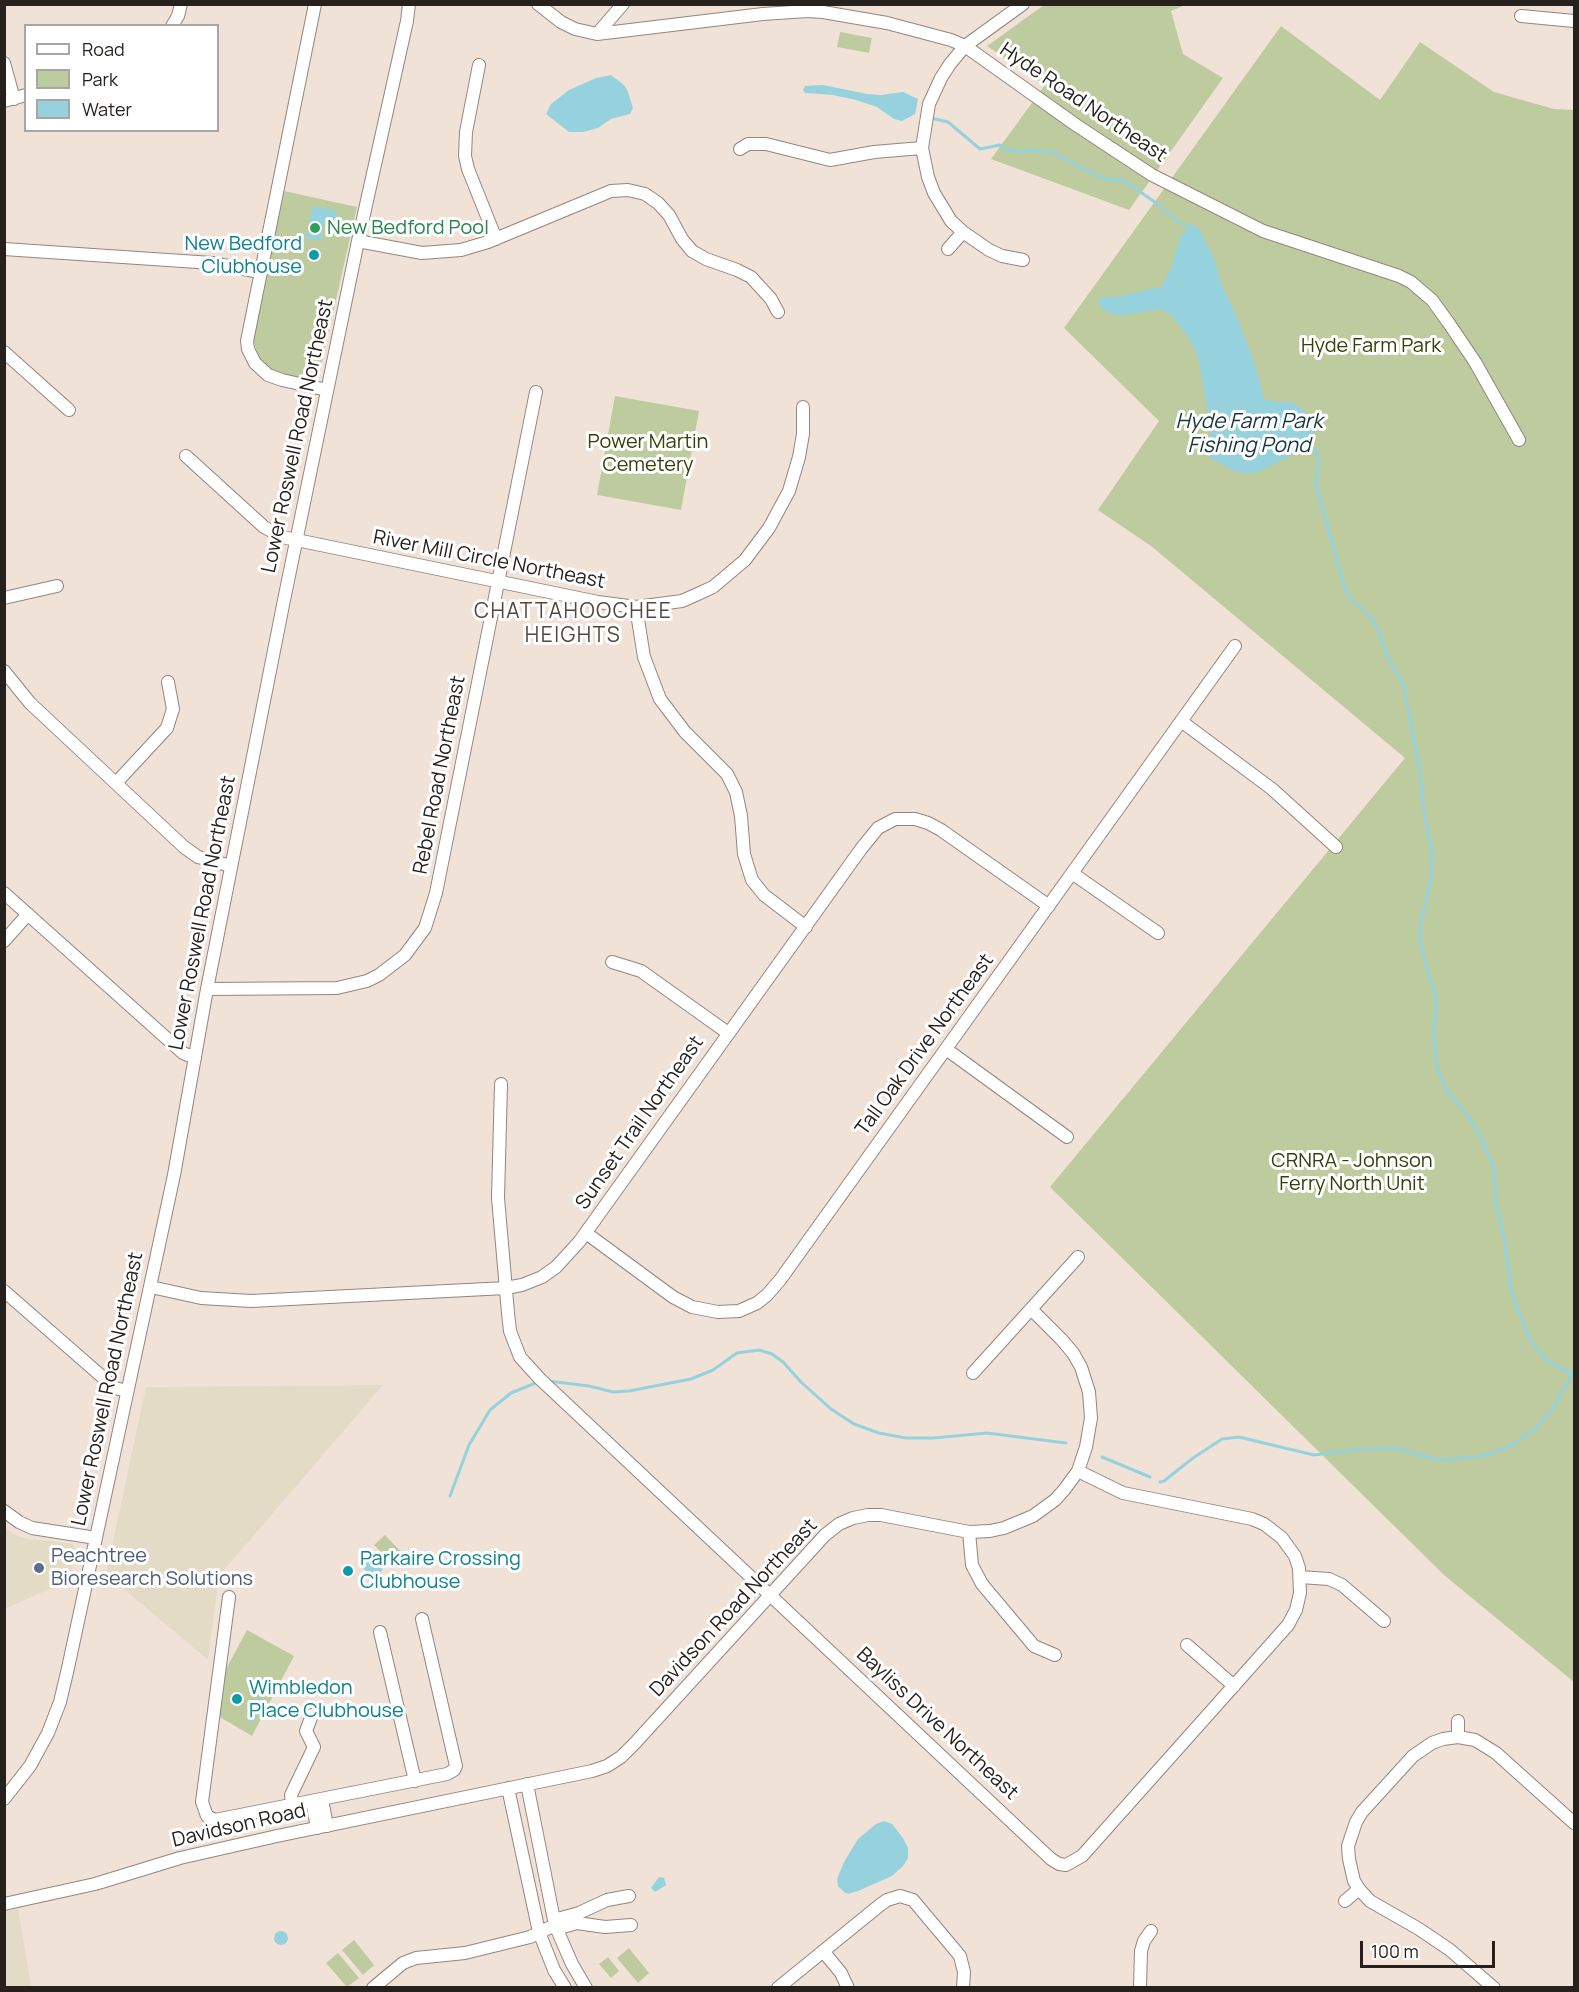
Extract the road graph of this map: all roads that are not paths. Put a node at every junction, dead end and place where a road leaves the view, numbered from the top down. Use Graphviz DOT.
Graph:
graph roads {
  1 [pos="181,4"];
  2 [pos="315,4"];
  3 [pos="409,4"];
  4 [pos="414,4"];
  5 [pos="538,4"];
  6 [pos="623,4"];
  7 [pos="1023,4"];
  8 [pos="1521,16"];
  9 [pos="407,21"];
  10 [pos="1575,21"];
  11 [pos="173,24"];
  12 [pos="597,34"];
  13 [pos="965,46"];
  14 [pos="4,63"];
  15 [pos="479,65"];
  16 [pos="15,98"];
  17 [pos="922,148"];
  18 [pos="740,149"];
  19 [pos="963,232"];
  20 [pos="496,239"];
  21 [pos="358,241"];
  22 [pos="4,249"];
  23 [pos="948,249"];
  24 [pos="1023,260"];
  25 [pos="260,272"];
  26 [pos="778,312"];
  27 [pos="4,352"];
  28 [pos="327,390"];
  29 [pos="536,392"];
  30 [pos="803,407"];
  31 [pos="69,410"];
  32 [pos="1519,440"];
  33 [pos="186,456"];
  34 [pos="297,541"];
  35 [pos="499,582"];
  36 [pos="57,586"];
  37 [pos="4,598"];
  38 [pos="636,607"];
  39 [pos="1235,646"];
  40 [pos="4,671"];
  41 [pos="168,682"];
  42 [pos="1181,721"];
  43 [pos="116,783"];
  44 [pos="1336,847"];
  45 [pos="231,866"];
  46 [pos="1072,873"];
  47 [pos="4,893"];
  48 [pos="1049,906"];
  49 [pos="28,914"];
  50 [pos="806,927"];
  51 [pos="1158,933"];
  52 [pos="4,941"];
  53 [pos="612,962"];
  54 [pos="207,989"];
  55 [pos="728,1033"];
  56 [pos="946,1049"];
  57 [pos="195,1058"];
  58 [pos="501,1084"];
  59 [pos="1067,1137"];
  60 [pos="586,1233"];
  61 [pos="1078,1257"];
  62 [pos="151,1287"];
  63 [pos="506,1288"];
  64 [pos="4,1291"];
  65 [pos="1031,1309"];
  66 [pos="973,1373"];
  67 [pos="128,1391"];
  68 [pos="1078,1471"];
  69 [pos="4,1511"];
  70 [pos="969,1532"];
  71 [pos="96,1538"];
  72 [pos="1300,1577"];
  73 [pos="770,1595"];
  74 [pos="229,1598"];
  75 [pos="422,1620"];
  76 [pos="1384,1621"];
  77 [pos="380,1632"];
  78 [pos="1187,1645"];
  79 [pos="1055,1655"];
  80 [pos="1234,1686"];
  81 [pos="312,1715"];
  82 [pos="1458,1721"];
  83 [pos="1458,1737"];
  84 [pos="415,1781"];
  85 [pos="527,1784"];
  86 [pos="508,1788"];
  87 [pos="483,1793"];
  88 [pos="4,1799"];
  89 [pos="317,1800"];
  90 [pos="292,1805"];
  91 [pos="1575,1823"];
  92 [pos="322,1827"];
  93 [pos="1359,1889"];
  94 [pos="629,1896"];
  95 [pos="1345,1901"];
  96 [pos="4,1904"];
  97 [pos="555,1925"];
  98 [pos="631,1925"];
  99 [pos="1151,1931"];
  100 [pos="539,1932"];
  101 [pos="823,1951"];
  102 [pos="373,1988"];
  103 [pos="565,1988"];
  104 [pos="586,1988"];
  105 [pos="778,1988"];
  106 [pos="848,1988"];
  107 [pos="963,1988"];
  108 [pos="1140,1988"];
  109 [pos="1494,1988"];
  1 -- 11 [label="street"];
  2 -- 25 [label="street"];
  3 -- 9 [label="street, Lower Roswell Road Northeast"];
  4 -- 9 [label="street, Lower Roswell Road Northeast"];
  5 -- 12 [label="street, Hyde Road Northeast"];
  6 -- 12 [label="street"];
  7 -- 13 [label="street"];
  8 -- 10 [label="street"];
  9 -- 21 [label="street, Lower Roswell Road Northeast"];
  12 -- 13 [label="street, Hyde Road Northeast"];
  13 -- 17 [label="street"];
  13 -- 32 [label="street, Hyde Road Northeast"];
  14 -- 16 [label="street"];
  15 -- 20 [label="street"];
  17 -- 18 [label="street"];
  17 -- 19 [label="street"];
  19 -- 23 [label="street"];
  19 -- 24 [label="street"];
  20 -- 21 [label="street"];
  20 -- 26 [label="street"];
  21 -- 28 [label="street, Lower Roswell Road Northeast"];
  22 -- 25 [label="street"];
  25 -- 28 [label="street"];
  27 -- 31 [label="street"];
  28 -- 34 [label="street, Lower Roswell Road Northeast"];
  29 -- 35 [label="street, Rebel Road Northeast"];
  30 -- 38 [label="street, River Mill Circle Northeast"];
  33 -- 34 [label="street, River Mill Circle Northeast"];
  34 -- 35 [label="street, River Mill Circle Northeast"];
  34 -- 45 [label="street, Lower Roswell Road Northeast"];
  35 -- 38 [label="street, River Mill Circle Northeast"];
  35 -- 54 [label="street, Rebel Road Northeast"];
  36 -- 37 [label="street"];
  38 -- 50 [label="street"];
  39 -- 42 [label="street, Tall Oak Drive Northeast"];
  40 -- 43 [label="street"];
  41 -- 43 [label="street"];
  42 -- 44 [label="street"];
  42 -- 46 [label="street, Tall Oak Drive Northeast"];
  43 -- 45 [label="street"];
  45 -- 54 [label="street, Lower Roswell Road Northeast"];
  46 -- 48 [label="street, Tall Oak Drive Northeast"];
  46 -- 51 [label="street"];
  47 -- 49 [label="street"];
  48 -- 50 [label="street, Sunset Trail Northeast"];
  48 -- 56 [label="street, Tall Oak Drive Northeast"];
  49 -- 52 [label="street"];
  49 -- 57 [label="street"];
  50 -- 55 [label="street, Sunset Trail Northeast"];
  53 -- 55 [label="street"];
  54 -- 57 [label="street, Lower Roswell Road Northeast"];
  55 -- 60 [label="street, Sunset Trail Northeast"];
  56 -- 59 [label="street"];
  56 -- 60 [label="street, Tall Oak Drive Northeast"];
  57 -- 62 [label="street, Lower Roswell Road Northeast"];
  58 -- 63 [label="street, Bayliss Drive Northeast"];
  60 -- 63 [label="street, Sunset Trail Northeast"];
  61 -- 65 [label="street"];
  62 -- 63 [label="street, Sunset Trail Northeast"];
  62 -- 67 [label="street, Lower Roswell Road Northeast"];
  63 -- 73 [label="street, Bayliss Drive Northeast"];
  64 -- 67 [label="street"];
  65 -- 66 [label="street"];
  65 -- 68 [label="street, Davidson Road Northeast"];
  67 -- 71 [label="street, Lower Roswell Road Northeast"];
  68 -- 70 [label="street, Davidson Road Northeast"];
  68 -- 72 [label="street, Bayliss Drive Northeast"];
  69 -- 71 [label="street"];
  70 -- 73 [label="street, Davidson Road Northeast"];
  70 -- 79 [label="street"];
  71 -- 88 [label="street, Lower Roswell Road Northeast"];
  72 -- 76 [label="street"];
  72 -- 80 [label="street, Bayliss Drive Northeast"];
  73 -- 80 [label="street, Bayliss Drive Northeast"];
  73 -- 85 [label="street, Davidson Road Northeast"];
  74 -- 90 [label="street"];
  75 -- 84 [label="street"];
  77 -- 84 [label="street"];
  78 -- 80 [label="street"];
  81 -- 90 [label="street"];
  82 -- 83 [label="street"];
  83 -- 91 [label="street"];
  83 -- 93 [label="street"];
  84 -- 89 [label="street"];
  85 -- 86 [label="street, Davidson Road Northeast"];
  85 -- 97 [label="street"];
  86 -- 87 [label="street, Davidson Road Northeast"];
  86 -- 100 [label="street"];
  87 -- 92 [label="street, Davidson Road"];
  89 -- 90 [label="street"];
  89 -- 92 [label="street"];
  92 -- 96 [label="street, Davidson Road"];
  93 -- 95 [label="street"];
  93 -- 109 [label="street"];
  94 -- 97 [label="street"];
  97 -- 98 [label="street"];
  97 -- 100 [label="street"];
  97 -- 104 [label="street"];
  99 -- 108 [label="street"];
  100 -- 102 [label="street"];
  100 -- 103 [label="street"];
  101 -- 105 [label="street"];
  101 -- 106 [label="street"];
  101 -- 107 [label="street"];
}
